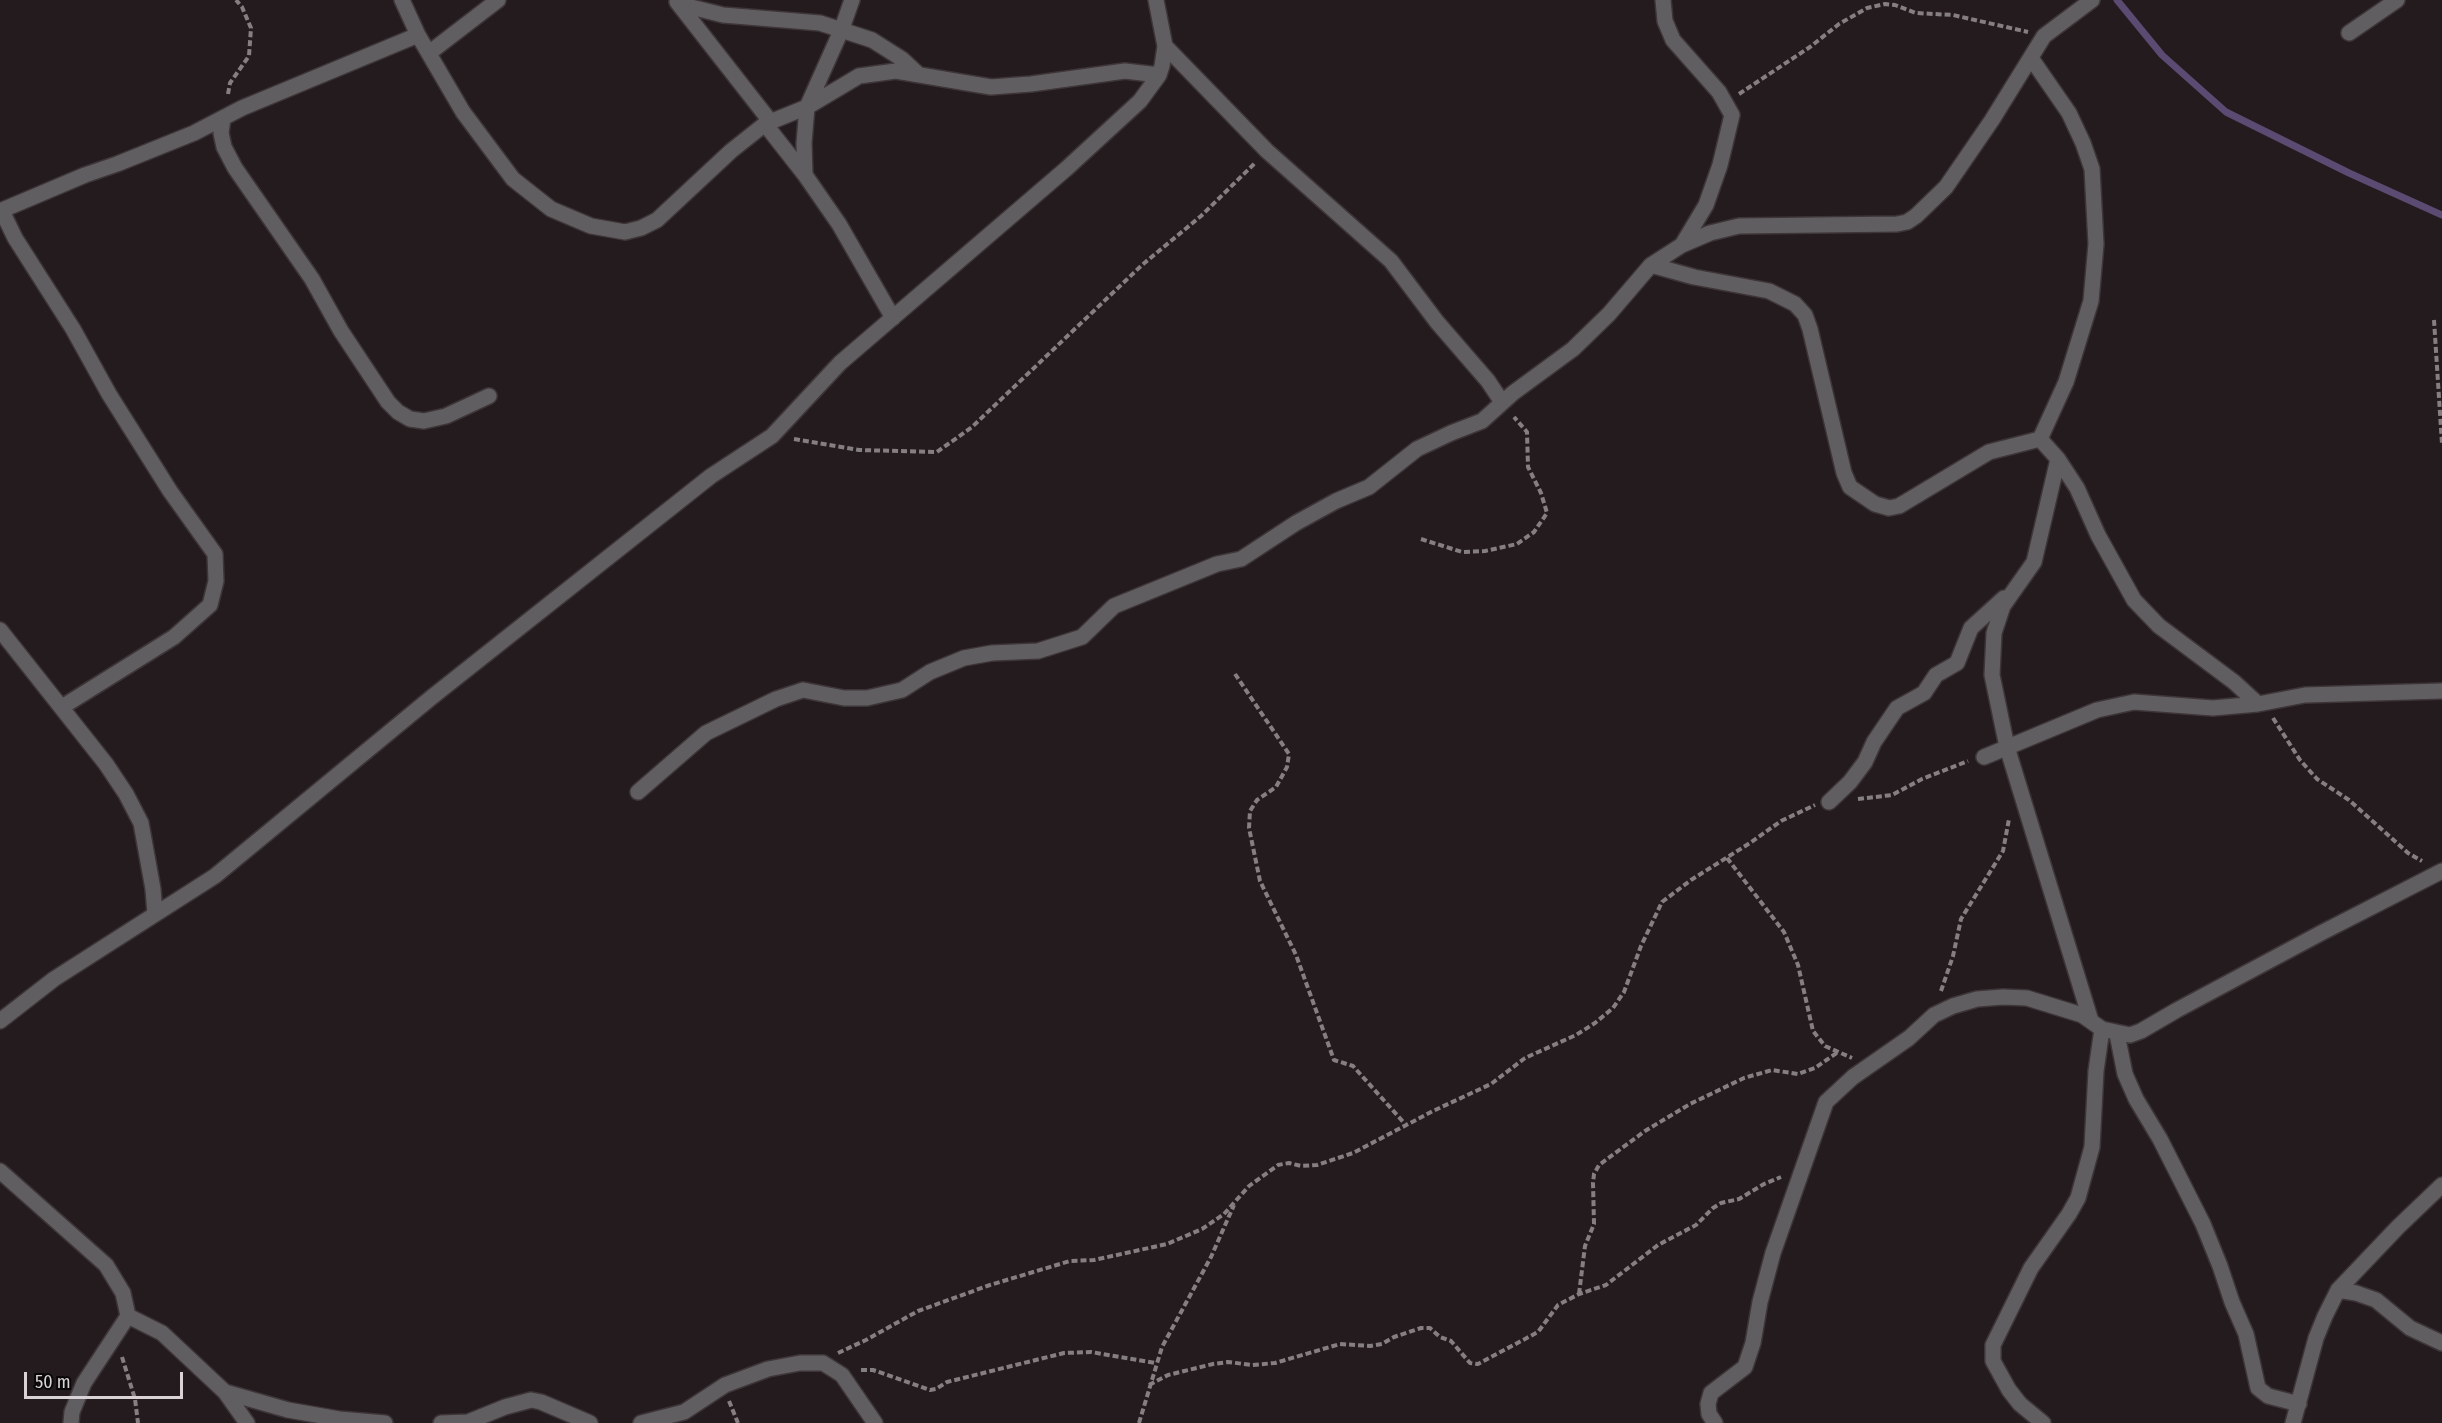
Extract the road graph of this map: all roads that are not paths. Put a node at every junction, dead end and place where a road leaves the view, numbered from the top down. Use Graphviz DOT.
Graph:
graph roads {
  1 [pos="402,0"];
  2 [pos="498,0"];
  3 [pos="852,0"];
  4 [pos="1156,0"];
  5 [pos="1663,0"];
  6 [pos="2092,0"];
  7 [pos="2397,0"];
  8 [pos="677,2"];
  9 [pos="841,31"];
  10 [pos="2349,33"];
  11 [pos="418,35"];
  12 [pos="1165,46"];
  13 [pos="429,53"];
  14 [pos="2031,58"];
  15 [pos="919,75"];
  16 [pos="1159,75"];
  17 [pos="807,107"];
  18 [pos="223,118"];
  19 [pos="768,123"];
  20 [pos="806,175"];
  21 [pos="1,211"];
  22 [pos="1682,245"];
  23 [pos="1651,265"];
  24 [pos="893,318"];
  25 [pos="489,396"];
  26 [pos="1502,402"];
  27 [pos="2040,439"];
  28 [pos="2058,459"];
  29 [pos="2015,589"];
  30 [pos="0,630"];
  31 [pos="2442,690"];
  32 [pos="2258,704"];
  33 [pos="62,707"];
  34 [pos="2007,747"];
  35 [pos="1984,757"];
  36 [pos="638,792"];
  37 [pos="1829,802"];
  38 [pos="2441,871"];
  39 [pos="155,914"];
  40 [pos="0,1021"];
  41 [pos="2103,1028"];
  42 [pos="0,1171"];
  43 [pos="2442,1185"];
  44 [pos="2338,1290"];
  45 [pos="128,1316"];
  46 [pos="2442,1343"];
  47 [pos="225,1392"];
  48 [pos="2299,1404"];
  49 [pos="71,1423"];
  50 [pos="247,1423"];
  51 [pos="385,1423"];
  52 [pos="441,1423"];
  53 [pos="590,1423"];
  54 [pos="641,1423"];
  55 [pos="875,1423"];
  56 [pos="1715,1423"];
  57 [pos="2043,1423"];
  58 [pos="2293,1423"];
  1 -- 11 [label="street"];
  2 -- 13 [label="street"];
  3 -- 9 [label="street"];
  4 -- 12 [label="street"];
  5 -- 22 [label="street"];
  6 -- 14 [label="street"];
  7 -- 10 [label="street"];
  8 -- 9 [label="street"];
  8 -- 19 [label="street"];
  9 -- 15 [label="street"];
  9 -- 17 [label="street"];
  11 -- 13 [label="street"];
  11 -- 18 [label="street"];
  12 -- 16 [label="street"];
  12 -- 26 [label="street"];
  13 -- 19 [label="street"];
  14 -- 22 [label="street"];
  14 -- 27 [label="street"];
  15 -- 16 [label="street"];
  15 -- 17 [label="street"];
  16 -- 24 [label="street"];
  17 -- 19 [label="street"];
  17 -- 20 [label="street"];
  18 -- 21 [label="street"];
  18 -- 25 [label="street"];
  19 -- 20 [label="street"];
  20 -- 24 [label="street"];
  21 -- 33 [label="street"];
  22 -- 23 [label="street"];
  23 -- 26 [label="street"];
  23 -- 27 [label="street"];
  24 -- 39 [label="street"];
  26 -- 36 [label="street"];
  27 -- 28 [label="street"];
  28 -- 29 [label="street"];
  28 -- 32 [label="street"];
  29 -- 34 [label="street"];
  29 -- 37 [label="street"];
  30 -- 33 [label="street"];
  31 -- 32 [label="street"];
  32 -- 34 [label="street"];
  33 -- 39 [label="street"];
  34 -- 35 [label="street"];
  34 -- 41 [label="street"];
  38 -- 41 [label="street"];
  39 -- 40 [label="street"];
  41 -- 48 [label="street"];
  41 -- 56 [label="street"];
  41 -- 57 [label="street"];
  42 -- 45 [label="street"];
  43 -- 44 [label="street"];
  44 -- 46 [label="street"];
  44 -- 48 [label="street"];
  45 -- 47 [label="street"];
  45 -- 49 [label="street"];
  47 -- 50 [label="street"];
  47 -- 51 [label="street"];
  48 -- 58 [label="street"];
  52 -- 53 [label="street"];
  54 -- 55 [label="street"];
}
